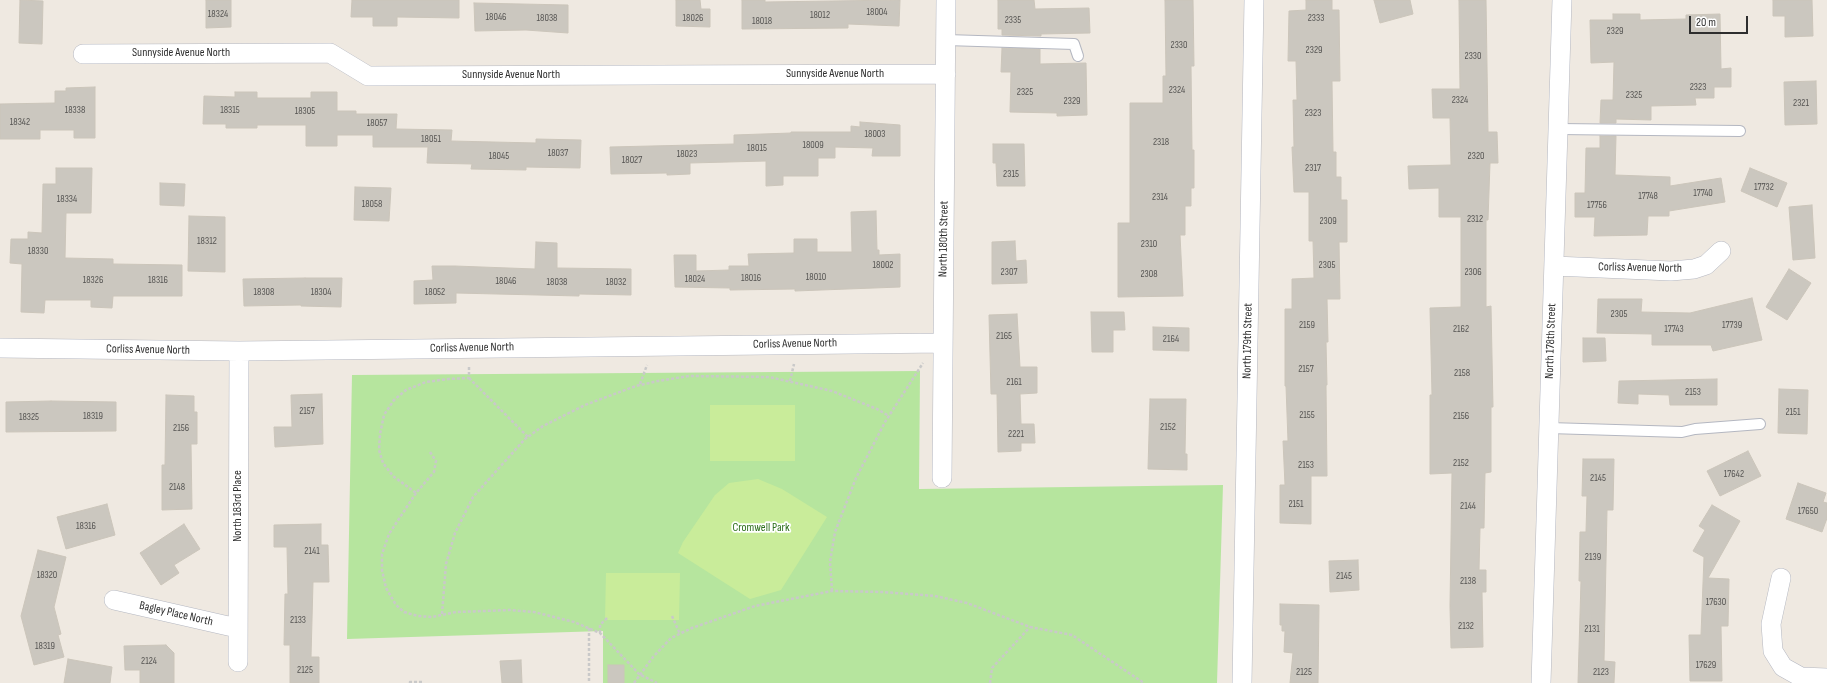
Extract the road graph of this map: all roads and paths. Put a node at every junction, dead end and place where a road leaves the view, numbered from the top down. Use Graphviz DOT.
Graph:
graph roads {
  1 [pos="946,0"];
  2 [pos="1254,0"];
  3 [pos="1562,0"];
  4 [pos="946,40"];
  5 [pos="83,54"];
  6 [pos="1078,56"];
  7 [pos="946,74"];
  8 [pos="1558,129"];
  9 [pos="1740,131"];
  10 [pos="1721,251"];
  11 [pos="1554,266"];
  12 [pos="943,343"];
  13 [pos="0,348"];
  14 [pos="468,348"];
  15 [pos="239,350"];
  16 [pos="469,378"];
  17 [pos="889,416"];
  18 [pos="1760,424"];
  19 [pos="1549,428"];
  20 [pos="528,437"];
  21 [pos="430,452"];
  22 [pos="942,478"];
  23 [pos="416,493"];
  24 [pos="1782,578"];
  25 [pos="832,591"];
  26 [pos="114,600"];
  27 [pos="442,614"];
  28 [pos="672,616"];
  29 [pos="608,617"];
  30 [pos="1030,627"];
  31 [pos="237,628"];
  32 [pos="588,628"];
  33 [pos="600,633"];
  34 [pos="680,634"];
  35 [pos="238,662"];
  36 [pos="639,674"];
  37 [pos="1827,678"];
  38 [pos="423,682"];
  39 [pos="410,683"];
  40 [pos="589,683"];
  41 [pos="634,683"];
  42 [pos="657,683"];
  43 [pos="990,683"];
  44 [pos="1144,683"];
  45 [pos="1242,683"];
  46 [pos="1541,683"];
  1 -- 4 [label="street, North 180th Street"];
  2 -- 45 [label="street, North 179th Street"];
  3 -- 8 [label="street, North 178th Street"];
  4 -- 6 [label="lane"];
  4 -- 7 [label="street, North 180th Street"];
  5 -- 7 [label="street, Sunnyside Avenue North"];
  7 -- 12 [label="street, North 180th Street"];
  8 -- 9 [label="lane"];
  8 -- 11 [label="street, North 178th Street"];
  10 -- 11 [label="street, Corliss Avenue North"];
  11 -- 19 [label="street, North 178th Street"];
  12 -- 14 [label="street, Corliss Avenue North"];
  12 -- 17 [label="path"];
  12 -- 22 [label="street, North 180th Street"];
  13 -- 15 [label="street, Corliss Avenue North"];
  14 -- 15 [label="street, Corliss Avenue North"];
  14 -- 16 [label="path"];
  15 -- 31 [label="street, North 183rd Place"];
  16 -- 20 [label="path"];
  16 -- 23 [label="path"];
  17 -- 20 [label="path"];
  17 -- 25 [label="path"];
  18 -- 19 [label="lane"];
  19 -- 46 [label="street, North 178th Street"];
  20 -- 27 [label="path"];
  21 -- 23 [label="path"];
  23 -- 27 [label="path"];
  24 -- 37 [label="street"];
  25 -- 30 [label="path"];
  25 -- 34 [label="path"];
  26 -- 31 [label="street, Bagley Place North"];
  27 -- 32 [label="path"];
  28 -- 34 [label="path"];
  29 -- 33 [label="path"];
  30 -- 43 [label="path"];
  30 -- 44 [label="path"];
  31 -- 35 [label="street, North 183rd Place"];
  32 -- 33 [label="path"];
  32 -- 40 [label="path"];
  33 -- 36 [label="path"];
  34 -- 36 [label="path"];
  36 -- 41 [label="path"];
  36 -- 42 [label="path"];
  38 -- 39 [label="path"];
}
